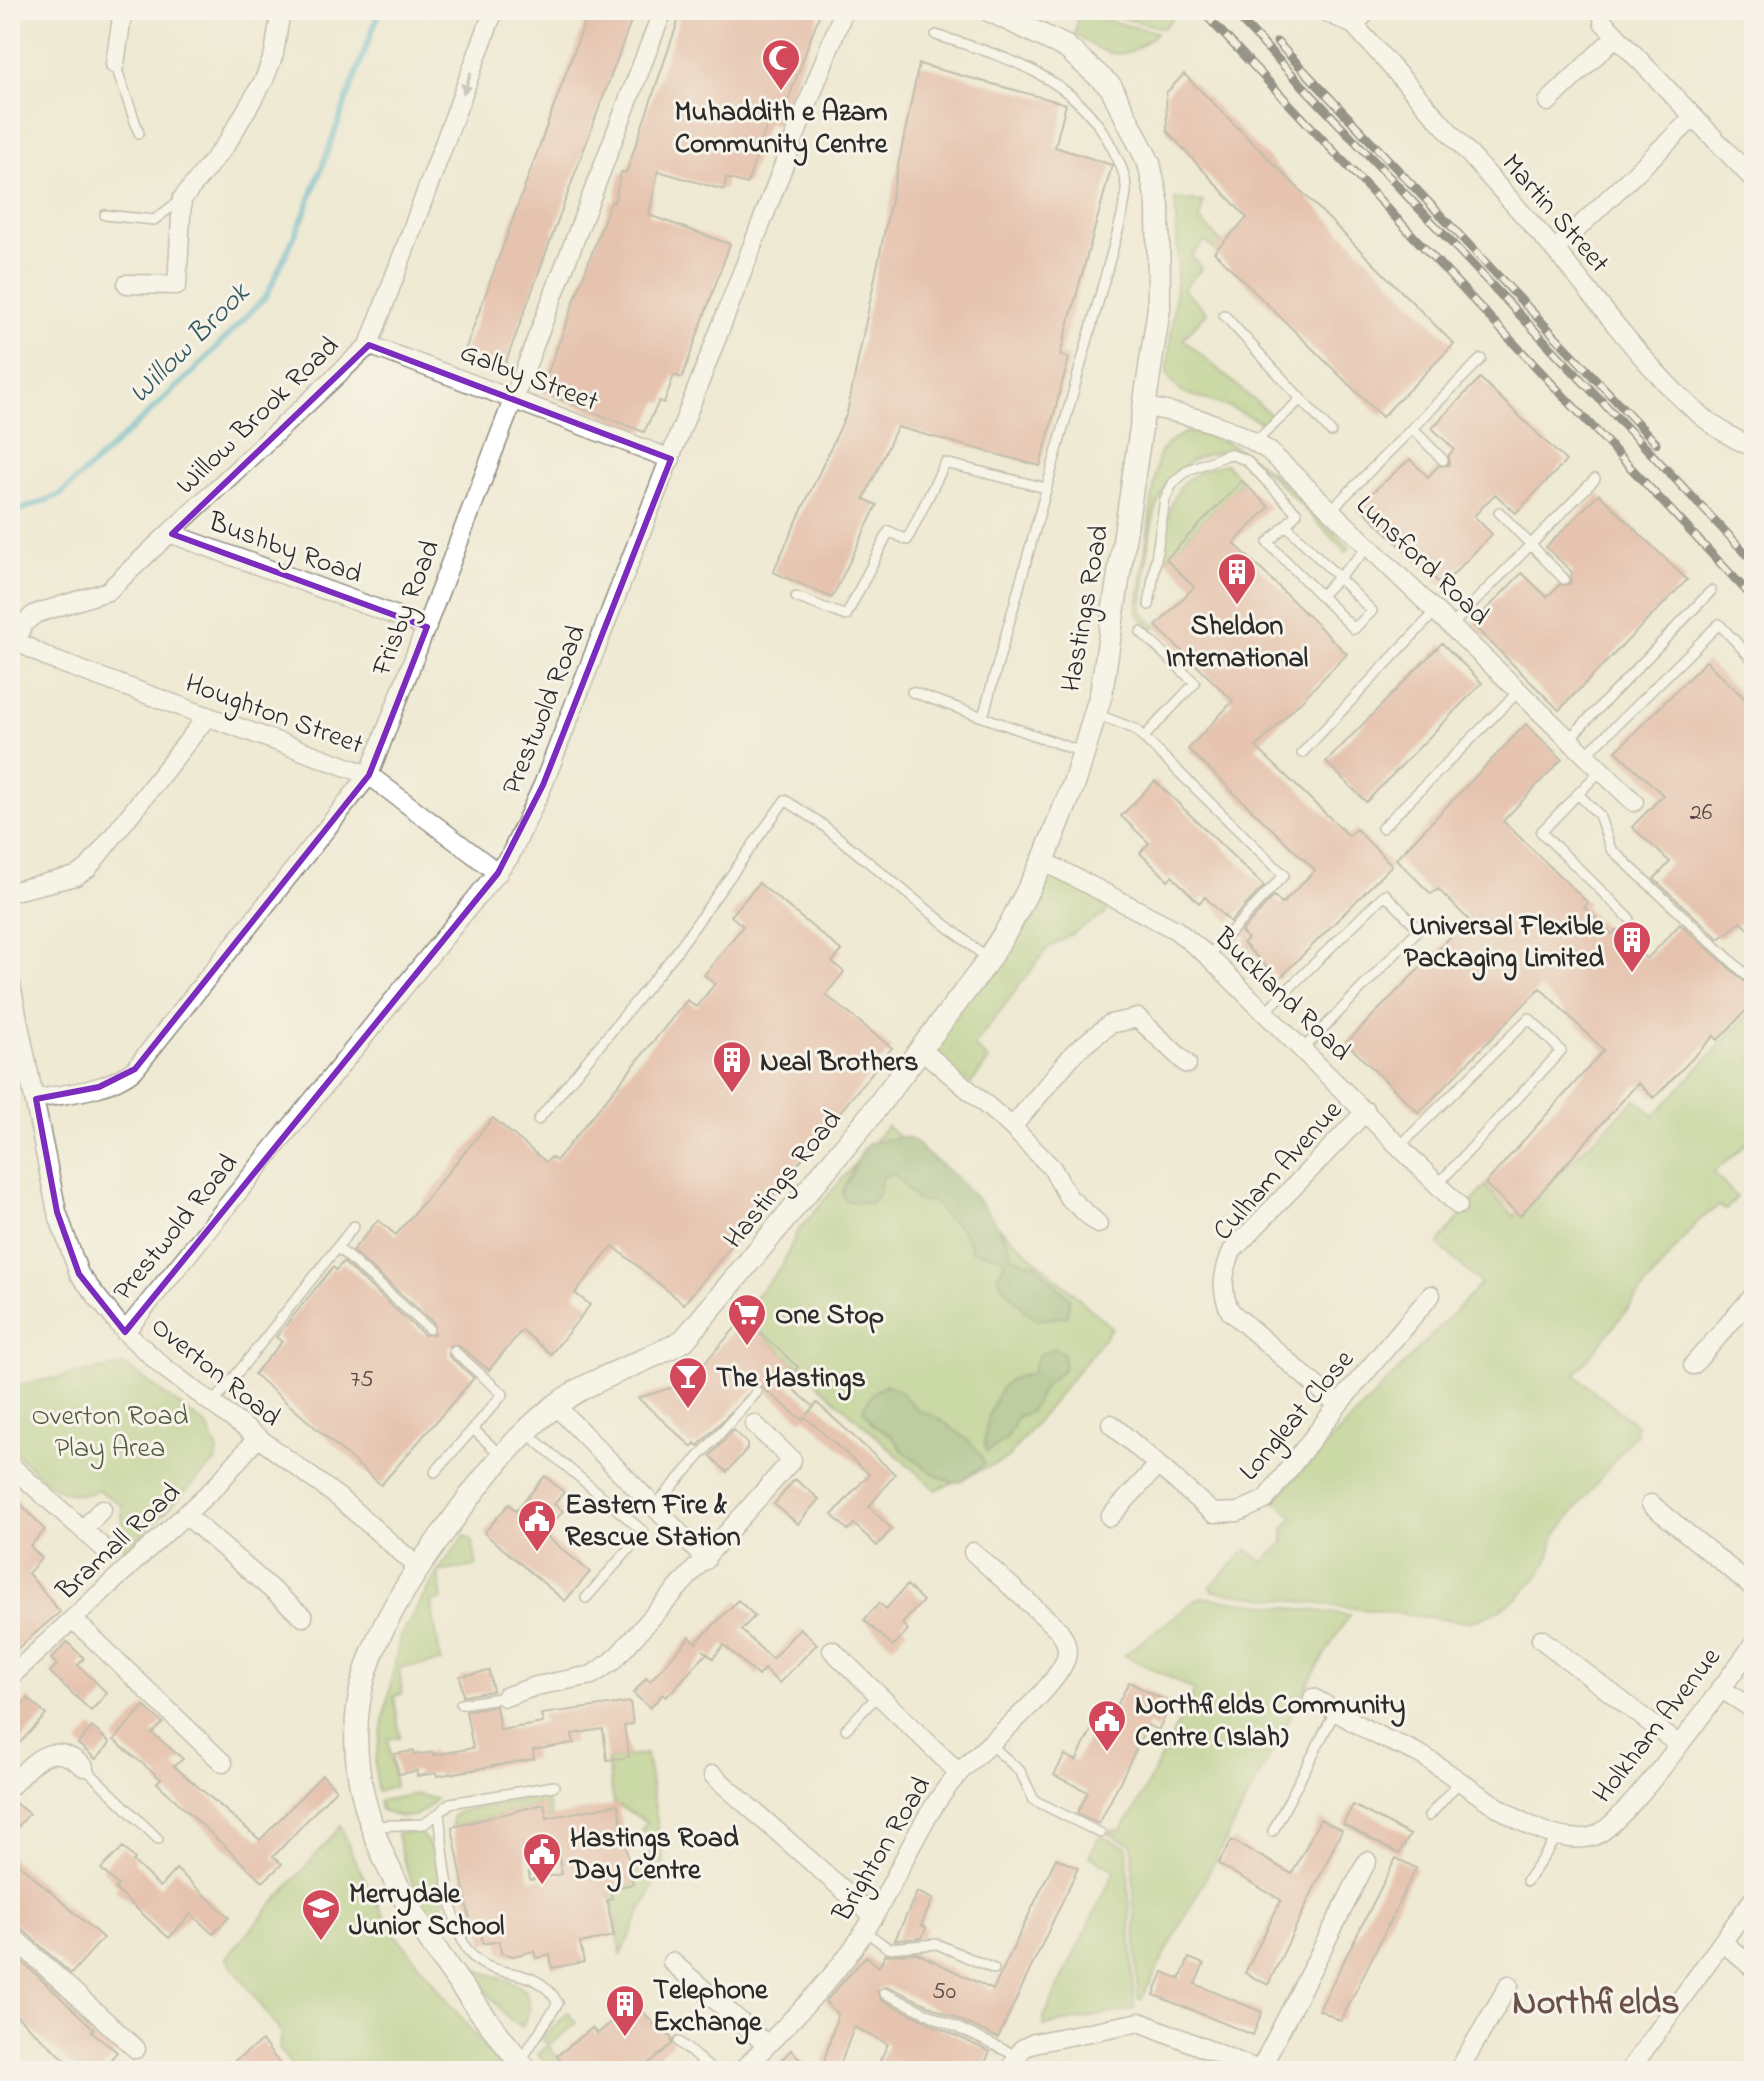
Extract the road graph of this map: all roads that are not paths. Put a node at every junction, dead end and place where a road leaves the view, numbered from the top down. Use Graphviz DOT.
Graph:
graph roads {
  1 [pos="123,10"];
  2 [pos="281,10"];
  3 [pos="494,10"];
  4 [pos="663,10"];
  5 [pos="844,10"];
  6 [pos="989,10"];
  7 [pos="1322,10"];
  8 [pos="1368,10"];
  9 [pos="1354,25"];
  10 [pos="936,35"];
  11 [pos="115,64"];
  12 [pos="1548,102"];
  13 [pos="1694,117"];
  14 [pos="139,133"];
  15 [pos="1754,180"];
  16 [pos="182,199"];
  17 [pos="105,215"];
  18 [pos="1555,250"];
  19 [pos="127,284"];
  20 [pos="1224,315"];
  21 [pos="369,345"];
  22 [pos="1481,359"];
  23 [pos="515,398"];
  24 [pos="1301,399"];
  25 [pos="1146,407"];
  26 [pos="1412,428"];
  27 [pos="1331,432"];
  28 [pos="1255,442"];
  29 [pos="1754,447"];
  30 [pos="671,459"];
  31 [pos="1443,460"];
  32 [pos="1595,479"];
  33 [pos="1046,488"];
  34 [pos="1331,510"];
  35 [pos="1499,512"];
  36 [pos="1286,525"];
  37 [pos="172,534"];
  38 [pos="1532,545"];
  39 [pos="1369,546"];
  40 [pos="1338,577"];
  41 [pos="1564,579"];
  42 [pos="1711,591"];
  43 [pos="1320,596"];
  44 [pos="796,597"];
  45 [pos="1149,605"];
  46 [pos="1436,611"];
  47 [pos="1452,625"];
  48 [pos="427,627"];
  49 [pos="1141,632"];
  50 [pos="14,634"];
  51 [pos="1754,661"];
  52 [pos="1520,690"];
  53 [pos="912,692"];
  54 [pos="1096,714"];
  55 [pos="983,717"];
  56 [pos="206,718"];
  57 [pos="1143,738"];
  58 [pos="1570,738"];
  59 [pos="1083,753"];
  60 [pos="1302,753"];
  61 [pos="1586,755"];
  62 [pos="1601,770"];
  63 [pos="369,775"];
  64 [pos="1578,794"];
  65 [pos="1634,802"];
  66 [pos="1382,828"];
  67 [pos="1043,861"];
  68 [pos="498,873"];
  69 [pos="10,892"];
  70 [pos="1629,918"];
  71 [pos="1208,956"];
  72 [pos="988,959"];
  73 [pos="10,980"];
  74 [pos="1754,982"];
  75 [pos="1266,1011"];
  76 [pos="1303,1049"];
  77 [pos="922,1050"];
  78 [pos="1187,1064"];
  79 [pos="36,1099"];
  80 [pos="1366,1111"];
  81 [pos="538,1120"];
  82 [pos="1012,1127"];
  83 [pos="1400,1146"];
  84 [pos="1439,1183"];
  85 [pos="1458,1205"];
  86 [pos="1098,1224"];
  87 [pos="354,1226"];
  88 [pos="337,1247"];
  89 [pos="1431,1295"];
  90 [pos="1754,1295"];
  91 [pos="429,1329"];
  92 [pos="125,1332"];
  93 [pos="454,1351"];
  94 [pos="1693,1365"];
  95 [pos="757,1392"];
  96 [pos="211,1405"];
  97 [pos="1338,1405"];
  98 [pos="556,1406"];
  99 [pos="754,1424"];
  100 [pos="1111,1424"];
  101 [pos="473,1429"];
  102 [pos="525,1431"];
  103 [pos="256,1439"];
  104 [pos="502,1456"];
  105 [pos="10,1465"];
  106 [pos="1158,1465"];
  107 [pos="435,1472"];
  108 [pos="1651,1504"];
  109 [pos="102,1509"];
  110 [pos="652,1509"];
  111 [pos="185,1514"];
  112 [pos="1110,1517"];
  113 [pos="83,1530"];
  114 [pos="973,1552"];
  115 [pos="109,1553"];
  116 [pos="706,1560"];
  117 [pos="418,1567"];
  118 [pos="1754,1588"];
  119 [pos="586,1598"];
  120 [pos="303,1617"];
  121 [pos="73,1619"];
  122 [pos="1541,1639"];
  123 [pos="1754,1644"];
  124 [pos="832,1650"];
  125 [pos="10,1677"];
  126 [pos="1720,1688"];
  127 [pos="878,1695"];
  128 [pos="505,1697"];
  129 [pos="1313,1698"];
  130 [pos="461,1704"];
  131 [pos="1336,1710"];
  132 [pos="1754,1710"];
  133 [pos="846,1729"];
  134 [pos="991,1745"];
  135 [pos="1679,1745"];
  136 [pos="223,1763"];
  137 [pos="84,1767"];
  138 [pos="959,1773"];
  139 [pos="713,1775"];
  140 [pos="1459,1782"];
  141 [pos="554,1786"];
  142 [pos="10,1787"];
  143 [pos="439,1813"];
  144 [pos="1429,1816"];
  145 [pos="372,1826"];
  146 [pos="1273,1831"];
  147 [pos="1100,1833"];
  148 [pos="1558,1836"];
  149 [pos="158,1839"];
  150 [pos="1367,1861"];
  151 [pos="1527,1881"];
  152 [pos="1754,1898"];
  153 [pos="870,1924"];
  154 [pos="10,1934"];
  155 [pos="1723,1942"];
  156 [pos="672,1962"];
  157 [pos="994,1969"];
  158 [pos="1754,1969"];
  159 [pos="1509,1985"];
  160 [pos="884,1993"];
  161 [pos="679,2042"];
  162 [pos="767,2045"];
  163 [pos="136,2049"];
  164 [pos="1013,2064"];
  165 [pos="523,2066"];
  166 [pos="713,2071"];
  167 [pos="742,2071"];
  168 [pos="1261,2071"];
  169 [pos="1458,2071"];
  170 [pos="1629,2071"];
  1 -- 11 [label="street"];
  2 -- 16 [label="street"];
  3 -- 21 [label="street, Willow Brook Road, one-way"];
  4 -- 23 [label="street, Frisby Road"];
  5 -- 30 [label="street, Prestwold Road"];
  6 -- 25 [label="street, Hastings Road"];
  7 -- 9 [label="street, Martin Street"];
  8 -- 9 [label="street"];
  9 -- 18 [label="street, Martin Street"];
  10 -- 33 [label="lane"];
  11 -- 14 [label="lane"];
  12 -- 13 [label="street"];
  13 -- 15 [label="street"];
  13 -- 18 [label="street"];
  16 -- 17 [label="lane"];
  16 -- 19 [label="street"];
  18 -- 29 [label="street, Martin Street"];
  20 -- 24 [label="lane"];
  21 -- 23 [label="street, Galby Street"];
  21 -- 37 [label="street, Willow Brook Road"];
  22 -- 26 [label="lane"];
  23 -- 30 [label="street, Galby Street"];
  23 -- 48 [label="street, Frisby Road"];
  24 -- 27 [label="lane"];
  24 -- 28 [label="lane"];
  25 -- 28 [label="street, Lunsford Road"];
  25 -- 54 [label="street, Hastings Road"];
  26 -- 31 [label="lane"];
  26 -- 34 [label="lane"];
  28 -- 34 [label="street, Lunsford Road"];
  30 -- 68 [label="street, Prestwold Road"];
  32 -- 38 [label="lane"];
  33 -- 44 [label="lane"];
  33 -- 55 [label="lane"];
  34 -- 39 [label="street, Lunsford Road"];
  35 -- 38 [label="lane"];
  36 -- 40 [label="lane"];
  36 -- 43 [label="lane"];
  36 -- 45 [label="lane"];
  37 -- 48 [label="street, Bushby Road"];
  37 -- 50 [label="street, Willow Brook Road"];
  38 -- 41 [label="lane"];
  38 -- 47 [label="lane"];
  39 -- 40 [label="lane"];
  39 -- 46 [label="street, Lunsford Road"];
  40 -- 43 [label="lane"];
  40 -- 43 [label="lane"];
  42 -- 58 [label="lane"];
  46 -- 47 [label="street, Lunsford Road"];
  46 -- 60 [label="lane"];
  47 -- 52 [label="street, Lunsford Road"];
  48 -- 63 [label="street, Frisby Road"];
  49 -- 57 [label="lane"];
  50 -- 56 [label="street, Houghton Street"];
  51 -- 61 [label="lane"];
  52 -- 58 [label="street, Lunsford Road"];
  52 -- 66 [label="lane"];
  53 -- 55 [label="lane"];
  54 -- 57 [label="lane"];
  54 -- 59 [label="street, Hastings Road"];
  55 -- 59 [label="lane"];
  56 -- 63 [label="street, Houghton Street"];
  56 -- 69 [label="street"];
  57 -- 71 [label="lane"];
  58 -- 61 [label="street, Lunsford Road"];
  59 -- 67 [label="street, Hastings Road"];
  61 -- 62 [label="street, Lunsford Road"];
  62 -- 64 [label="lane"];
  62 -- 65 [label="street, Lunsford Road"];
  63 -- 68 [label="street, Houghton Street"];
  63 -- 79 [label="street, Frisby Road"];
  64 -- 70 [label="lane"];
  64 -- 74 [label="lane"];
  67 -- 71 [label="street, Buckland Road"];
  67 -- 72 [label="street, Hastings Road"];
  68 -- 92 [label="street, Prestwold Road"];
  71 -- 75 [label="street, Buckland Road"];
  72 -- 77 [label="street, Hastings Road"];
  72 -- 81 [label="lane"];
  73 -- 79 [label="street, Overton Road"];
  75 -- 76 [label="street, Buckland Road"];
  75 -- 76 [label="lane"];
  76 -- 80 [label="street, Buckland Road"];
  77 -- 82 [label="street"];
  77 -- 98 [label="street, Hastings Road"];
  78 -- 82 [label="street"];
  79 -- 92 [label="street, Overton Road"];
  80 -- 83 [label="street, Buckland Road"];
  80 -- 97 [label="street, Culham Avenue"];
  82 -- 86 [label="street"];
  83 -- 84 [label="street, Buckland Road"];
  83 -- 84 [label="lane"];
  84 -- 85 [label="street, Buckland Road"];
  87 -- 88 [label="lane"];
  88 -- 91 [label="lane"];
  88 -- 96 [label="lane"];
  89 -- 97 [label="street, Longleat Close"];
  90 -- 94 [label="street"];
  92 -- 96 [label="street, Overton Road"];
  93 -- 101 [label="lane"];
  95 -- 110 [label="lane"];
  96 -- 103 [label="street, Overton Road"];
  97 -- 106 [label="street, Longleat Close"];
  98 -- 102 [label="street, Hastings Road"];
  98 -- 110 [label="street"];
  99 -- 116 [label="street"];
  100 -- 106 [label="street, Longleat Close"];
  101 -- 104 [label="lane"];
  101 -- 107 [label="lane"];
  102 -- 104 [label="street, Hastings Road"];
  102 -- 119 [label="lane"];
  103 -- 111 [label="street, Bramall Road"];
  103 -- 117 [label="street, Overton Road"];
  104 -- 117 [label="street, Hastings Road"];
  105 -- 113 [label="street"];
  106 -- 112 [label="street"];
  108 -- 118 [label="street"];
  109 -- 113 [label="street"];
  110 -- 116 [label="street"];
  111 -- 120 [label="street"];
  111 -- 121 [label="street, Bramall Road"];
  113 -- 115 [label="street"];
  114 -- 134 [label="street, Brighton Road"];
  116 -- 128 [label="street"];
  117 -- 145 [label="street, Hastings Road"];
  121 -- 125 [label="street, Bramall Road"];
  121 -- 136 [label="street"];
  122 -- 135 [label="street"];
  123 -- 126 [label="street, Holkham Avenue"];
  124 -- 127 [label="street"];
  126 -- 132 [label="street"];
  126 -- 135 [label="street, Holkham Avenue"];
  127 -- 133 [label="lane"];
  127 -- 138 [label="street"];
  128 -- 130 [label="lane"];
  129 -- 131 [label="street"];
  131 -- 140 [label="street"];
  131 -- 146 [label="lane"];
  134 -- 138 [label="street, Brighton Road"];
  134 -- 147 [label="lane"];
  135 -- 148 [label="street, Holkham Avenue"];
  137 -- 142 [label="street"];
  137 -- 149 [label="lane"];
  138 -- 153 [label="street, Brighton Road"];
  139 -- 153 [label="street"];
  140 -- 144 [label="lane"];
  140 -- 148 [label="street"];
  141 -- 143 [label="lane"];
  143 -- 145 [label="lane"];
  143 -- 165 [label="lane"];
  145 -- 165 [label="street, Hastings Road"];
  148 -- 151 [label="lane"];
  150 -- 168 [label="street"];
  152 -- 155 [label="street"];
  153 -- 157 [label="lane"];
  153 -- 162 [label="street, Brighton Road"];
  154 -- 163 [label="street"];
  155 -- 158 [label="street"];
  155 -- 170 [label="street"];
  156 -- 162 [label="street"];
  159 -- 169 [label="street"];
  160 -- 164 [label="lane"];
  161 -- 166 [label="lane"];
  162 -- 167 [label="street, Brighton Road"];
  164 -- 168 [label="street"];
}
